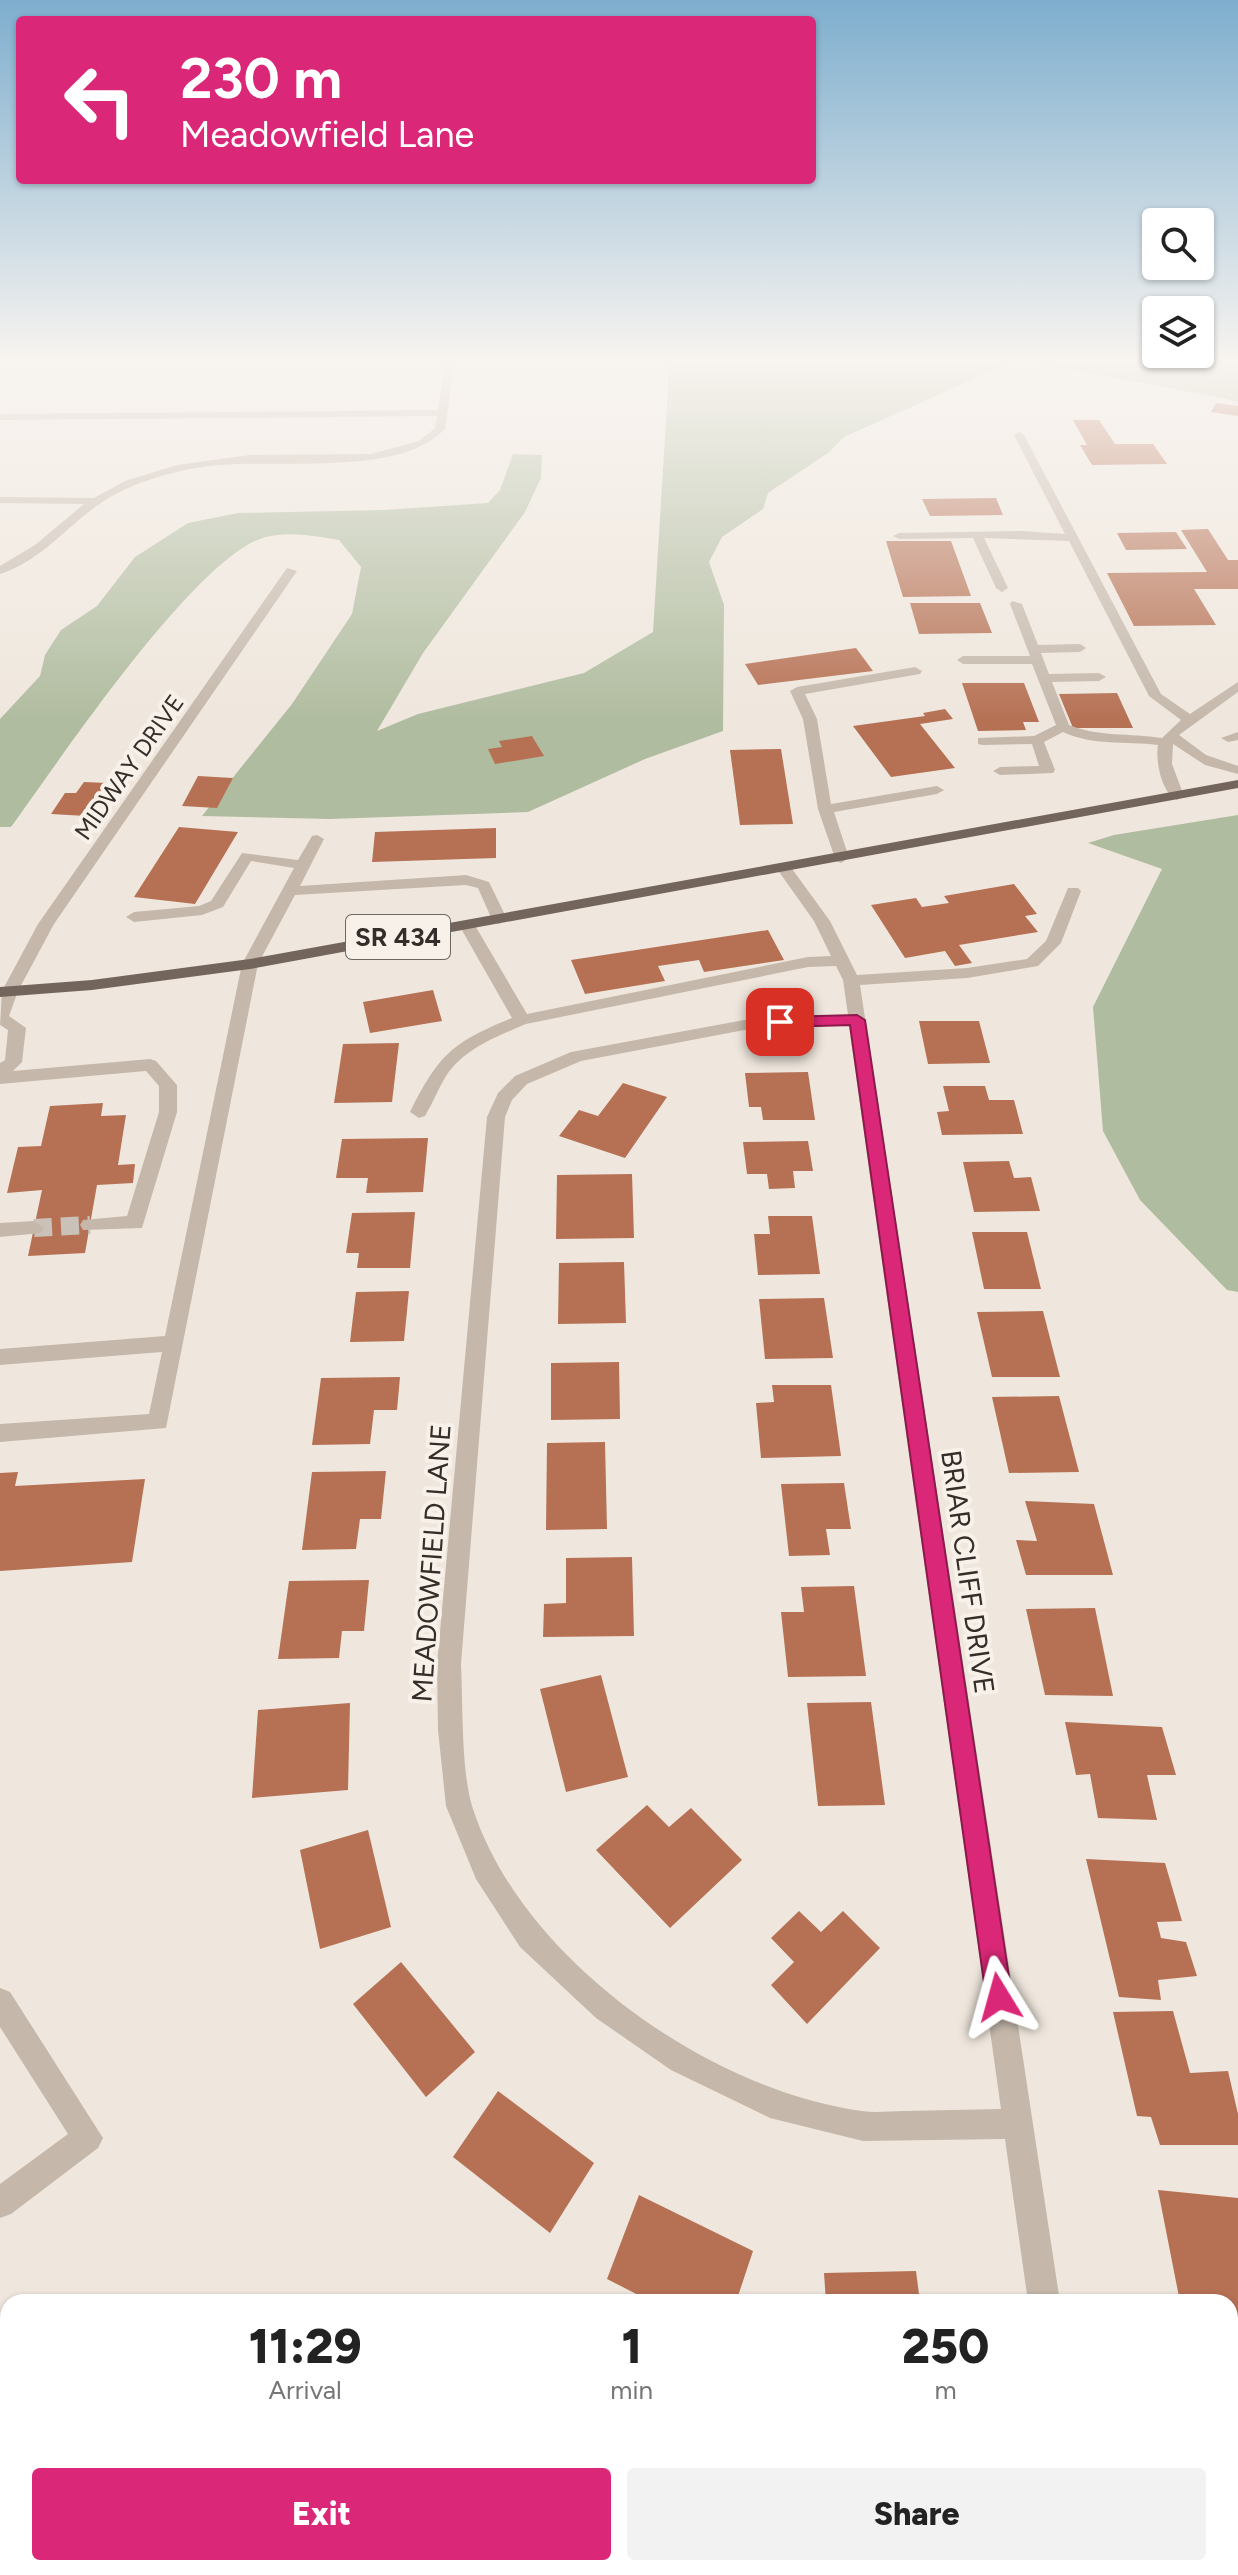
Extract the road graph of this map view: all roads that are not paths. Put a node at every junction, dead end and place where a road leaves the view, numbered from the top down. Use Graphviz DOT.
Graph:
graph roads {
  1 [pos="137,481"];
  2 [pos="1043,481"];
  3 [pos="0,500"];
  4 [pos="97,501"];
  5 [pos="977,535"];
  6 [pos="899,536"];
  7 [pos="1073,538"];
  8 [pos="0,570"];
  9 [pos="291,571"];
  10 [pos="1002,588"];
  11 [pos="1016,604"];
  12 [pos="1080,648"];
  13 [pos="1035,654"];
  14 [pos="963,660"];
  15 [pos="915,671"];
  16 [pos="1099,677"];
  17 [pos="1044,678"];
  18 [pos="1238,686"];
  19 [pos="1190,720"];
  20 [pos="1063,727"];
  21 [pos="1168,738"];
  22 [pos="1037,740"];
  23 [pos="983,741"];
  24 [pos="1238,770"];
  25 [pos="1000,771"];
  26 [pos="1238,784"];
  27 [pos="937,790"];
  28 [pos="1177,796"];
  29 [pos="825,809"];
  30 [pos="317,839"];
  31 [pos="841,858"];
  32 [pos="303,865"];
  33 [pos="785,869"];
  34 [pos="290,891"];
  35 [pos="1073,891"];
  36 [pos="134,917"];
  37 [pos="499,919"];
  38 [pos="467,925"];
  39 [pos="250,964"];
  40 [pos="847,970"];
  41 [pos="5,992"];
  42 [pos="0,1019"];
  43 [pos="522,1020"];
  44 [pos="857,1020"];
  45 [pos="0,1072"];
  46 [pos="0,1078"];
  47 [pos="419,1112"];
  48 [pos="90,1225"];
  49 [pos="34,1228"];
  50 [pos="0,1230"];
  51 [pos="172,1343"];
  52 [pos="0,1357"];
  53 [pos="0,1433"];
  54 [pos="0,2002"];
  55 [pos="1018,2124"];
  56 [pos="0,2203"];
  57 [pos="1043,2294"];
  1 -- 4 [label="street"];
  2 -- 7 [label="street"];
  3 -- 4 [label="street"];
  4 -- 8 [label="street"];
  5 -- 6 [label="street"];
  5 -- 7 [label="street"];
  5 -- 10 [label="street"];
  7 -- 19 [label="street"];
  9 -- 41 [label="street, MIDWAY DRIVE"];
  11 -- 13 [label="street"];
  12 -- 13 [label="street"];
  13 -- 14 [label="street"];
  13 -- 17 [label="street"];
  15 -- 29 [label="street"];
  16 -- 17 [label="street"];
  17 -- 20 [label="street"];
  18 -- 19 [label="street"];
  19 -- 21 [label="street"];
  20 -- 21 [label="street"];
  20 -- 22 [label="street"];
  21 -- 24 [label="street"];
  21 -- 28 [label="street"];
  22 -- 23 [label="street"];
  22 -- 25 [label="street"];
  26 -- 28 [label="main road, SR 434"];
  27 -- 29 [label="street"];
  28 -- 31 [label="main road, SR 434"];
  29 -- 31 [label="street"];
  30 -- 32 [label="street"];
  31 -- 33 [label="main road, SR 434"];
  32 -- 34 [label="street"];
  32 -- 36 [label="street"];
  33 -- 37 [label="main road, SR 434"];
  33 -- 40 [label="street, BRIAR CLIFF DRIVE"];
  34 -- 37 [label="street"];
  34 -- 39 [label="street"];
  35 -- 40 [label="street"];
  37 -- 38 [label="main road, SR 434"];
  38 -- 39 [label="main road, SR 434"];
  38 -- 43 [label="street"];
  39 -- 41 [label="main road, SR 434"];
  39 -- 51 [label="street"];
  40 -- 43 [label="street"];
  40 -- 44 [label="street, BRIAR CLIFF DRIVE"];
  41 -- 42 [label="street, MIDWAY DRIVE"];
  42 -- 45 [label="street"];
  43 -- 47 [label="street"];
  44 -- 55 [label="street, BRIAR CLIFF DRIVE"];
  44 -- 55 [label="street, MEADOWFIELD LANE"];
  46 -- 48 [label="street"];
  49 -- 50 [label="street"];
  51 -- 52 [label="street"];
  51 -- 53 [label="street"];
  54 -- 56 [label="street"];
  55 -- 57 [label="street, BRIAR CLIFF DRIVE"];
}
